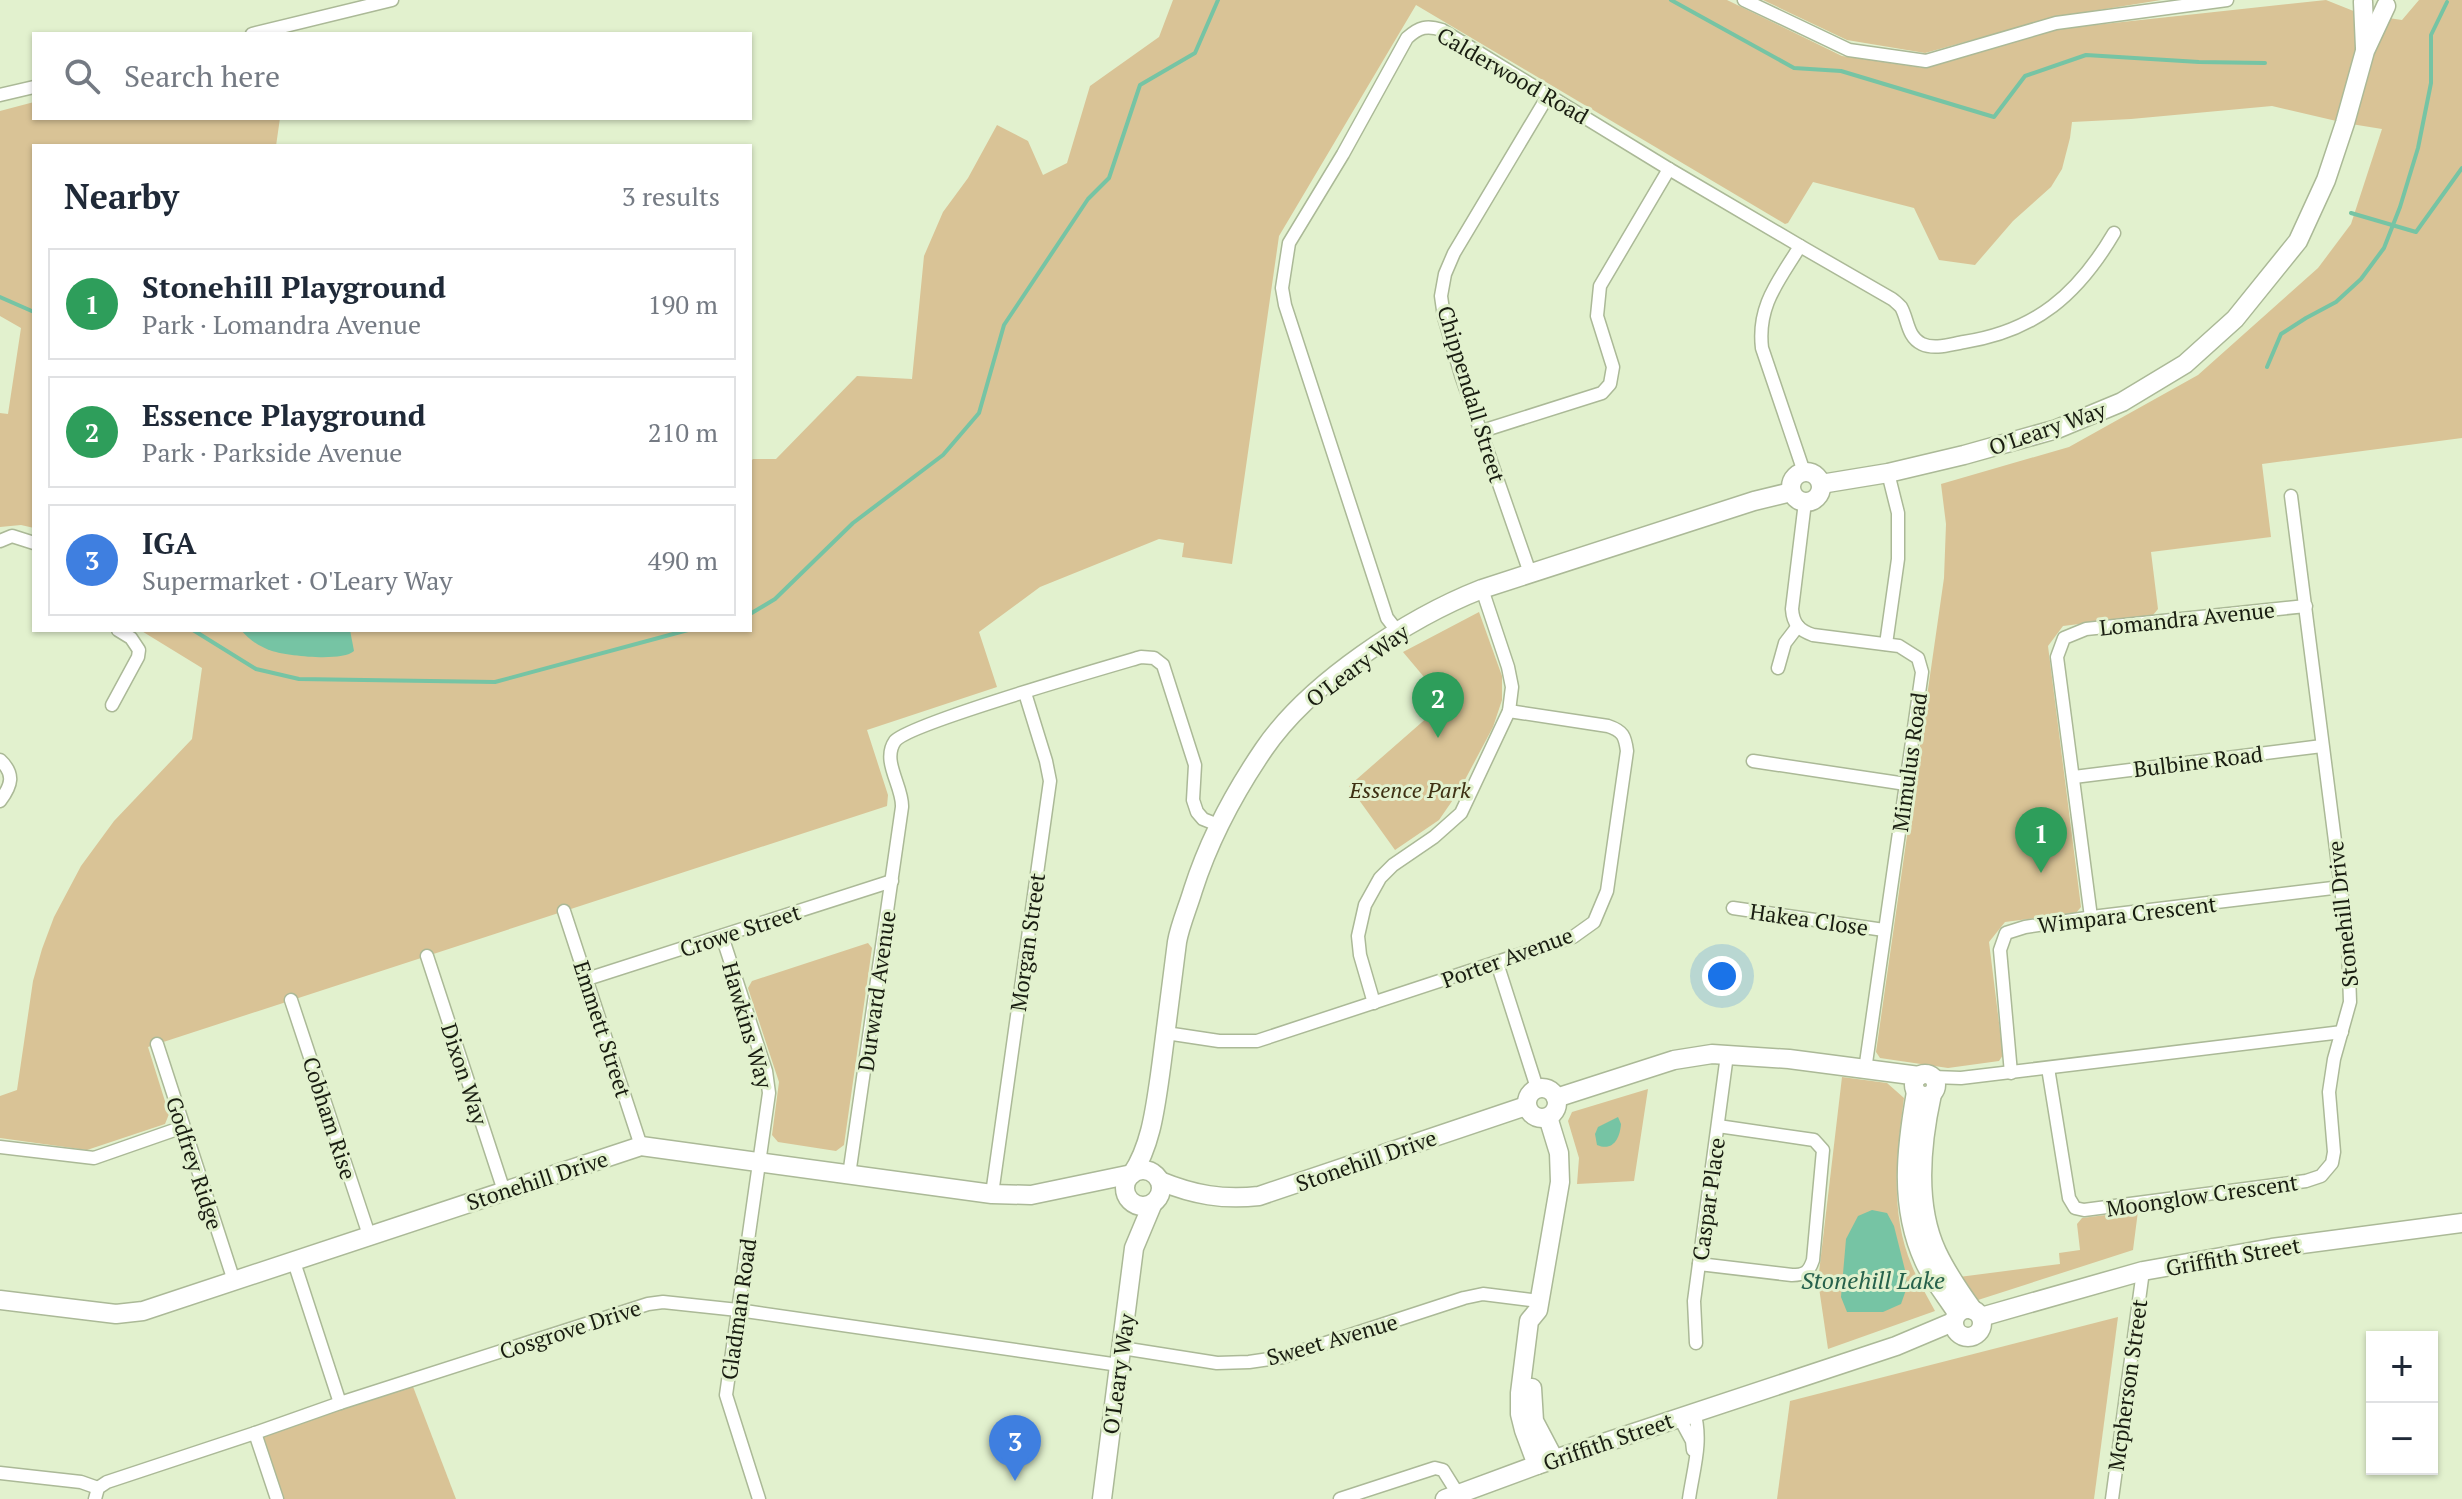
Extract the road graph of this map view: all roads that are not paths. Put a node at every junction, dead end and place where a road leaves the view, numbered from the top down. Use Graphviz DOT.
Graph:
graph roads {
  1 [pos="392,0"];
  2 [pos="1744,0"];
  3 [pos="2227,0"];
  4 [pos="2361,1"];
  5 [pos="2391,3"];
  6 [pos="260,32"];
  7 [pos="2365,51"];
  8 [pos="32,87"];
  9 [pos="1549,94"];
  10 [pos="0,95"];
  11 [pos="1669,169"];
  12 [pos="2114,233"];
  13 [pos="1800,246"];
  14 [pos="1482,431"];
  15 [pos="1804,472"];
  16 [pos="1888,473"];
  17 [pos="1821,484"];
  18 [pos="2291,496"];
  19 [pos="1798,497"];
  20 [pos="0,541"];
  21 [pos="32,542"];
  22 [pos="1530,573"];
  23 [pos="1482,589"];
  24 [pos="2306,606"];
  25 [pos="1798,626"];
  26 [pos="121,632"];
  27 [pos="1398,632"];
  28 [pos="1886,644"];
  29 [pos="1778,668"];
  30 [pos="1025,693"];
  31 [pos="112,705"];
  32 [pos="1509,711"];
  33 [pos="2322,746"];
  34 [pos="0,760"];
  35 [pos="1753,761"];
  36 [pos="2074,777"];
  37 [pos="1906,784"];
  38 [pos="0,801"];
  39 [pos="1218,825"];
  40 [pos="892,881"];
  41 [pos="2341,887"];
  42 [pos="1733,908"];
  43 [pos="564,911"];
  44 [pos="2091,917"];
  45 [pos="1884,930"];
  46 [pos="722,936"];
  47 [pos="427,956"];
  48 [pos="1497,963"];
  49 [pos="587,979"];
  50 [pos="291,1000"];
  51 [pos="1374,1003"];
  52 [pos="2342,1032"];
  53 [pos="1166,1033"];
  54 [pos="157,1044"];
  55 [pos="1727,1055"];
  56 [pos="2048,1068"];
  57 [pos="1865,1070"];
  58 [pos="2011,1073"];
  59 [pos="1925,1086"];
  60 [pos="1537,1088"];
  61 [pos="1556,1098"];
  62 [pos="1526,1106"];
  63 [pos="1548,1117"];
  64 [pos="1153,1120"];
  65 [pos="1718,1126"];
  66 [pos="183,1127"];
  67 [pos="641,1146"];
  68 [pos="0,1147"];
  69 [pos="760,1163"];
  70 [pos="1132,1174"];
  71 [pos="849,1175"];
  72 [pos="1160,1180"];
  73 [pos="1087,1183"];
  74 [pos="504,1191"];
  75 [pos="992,1194"];
  76 [pos="1203,1196"];
  77 [pos="1128,1198"];
  78 [pos="1154,1203"];
  79 [pos="2462,1223"];
  80 [pos="369,1235"];
  81 [pos="1134,1248"];
  82 [pos="294,1262"];
  83 [pos="1699,1264"];
  84 [pos="2143,1271"];
  85 [pos="234,1281"];
  86 [pos="0,1300"];
  87 [pos="1538,1306"];
  88 [pos="738,1310"];
  89 [pos="1968,1320"];
  90 [pos="1696,1343"];
  91 [pos="1120,1357"];
  92 [pos="340,1403"];
  93 [pos="1687,1415"];
  94 [pos="255,1433"];
  95 [pos="1546,1462"];
  96 [pos="0,1473"];
  97 [pos="97,1493"];
  98 [pos="1452,1496"];
  99 [pos="277,1499"];
  100 [pos="759,1499"];
  101 [pos="1102,1499"];
  102 [pos="1340,1499"];
  103 [pos="1689,1499"];
  104 [pos="2112,1499"];
  1 -- 6 [label="street"];
  2 -- 3 [label="street"];
  4 -- 5 [label="street"];
  4 -- 7 [label="street, O'Leary Way"];
  5 -- 7 [label="street, O'Leary Way"];
  7 -- 16 [label="street, O'Leary Way"];
  8 -- 10 [label="street"];
  9 -- 11 [label="street, Calderwood Road"];
  9 -- 14 [label="street, Chippendall Street"];
  9 -- 27 [label="street, Calderwood Road"];
  11 -- 13 [label="street, Calderwood Road"];
  11 -- 14 [label="street"];
  12 -- 13 [label="street, Calderwood Road"];
  13 -- 15 [label="street"];
  14 -- 22 [label="street, Chippendall Street"];
  15 -- 17 [label="street"];
  15 -- 19 [label="street"];
  16 -- 17 [label="street, O'Leary Way"];
  16 -- 28 [label="street"];
  17 -- 19 [label="street"];
  18 -- 24 [label="street, Stonehill Drive"];
  19 -- 22 [label="street, O'Leary Way"];
  19 -- 25 [label="street"];
  20 -- 21 [label="street"];
  22 -- 23 [label="street, O'Leary Way"];
  23 -- 27 [label="street, O'Leary Way"];
  23 -- 32 [label="street"];
  24 -- 33 [label="street, Stonehill Drive"];
  24 -- 36 [label="street, Lomandra Avenue"];
  25 -- 28 [label="street, Mimulus Road"];
  25 -- 29 [label="street"];
  26 -- 31 [label="street"];
  27 -- 39 [label="street, O'Leary Way"];
  28 -- 37 [label="street, Mimulus Road"];
  30 -- 39 [label="street"];
  30 -- 40 [label="street, Durward Avenue"];
  30 -- 75 [label="street, Morgan Street"];
  32 -- 48 [label="street, Porter Avenue"];
  32 -- 51 [label="street"];
  33 -- 36 [label="street, Bulbine Road"];
  33 -- 41 [label="street, Stonehill Drive"];
  34 -- 38 [label="street"];
  35 -- 37 [label="street"];
  36 -- 44 [label="street, Lomandra Avenue"];
  37 -- 45 [label="street, Mimulus Road"];
  39 -- 53 [label="street, O'Leary Way"];
  40 -- 46 [label="street, Crowe Street"];
  40 -- 71 [label="street, Durward Avenue"];
  41 -- 44 [label="street, Wimpara Crescent"];
  41 -- 52 [label="street, Stonehill Drive"];
  42 -- 45 [label="street, Hakea Close"];
  43 -- 49 [label="street, Emmett Street"];
  44 -- 58 [label="street, Wimpara Crescent"];
  45 -- 57 [label="street, Mimulus Road"];
  46 -- 49 [label="street, Crowe Street"];
  46 -- 69 [label="street, Hawkins Way"];
  47 -- 74 [label="street, Dixon Way"];
  48 -- 51 [label="street, Porter Avenue"];
  48 -- 60 [label="street"];
  49 -- 67 [label="street, Emmett Street"];
  50 -- 80 [label="street, Cobham Rise"];
  51 -- 53 [label="street, Porter Avenue"];
  52 -- 56 [label="street"];
  52 -- 56 [label="street, Moonglow Crescent"];
  53 -- 64 [label="street, O'Leary Way"];
  54 -- 66 [label="street, Godfrey Ridge"];
  55 -- 57 [label="street"];
  55 -- 61 [label="street"];
  55 -- 65 [label="street, Caspar Place"];
  56 -- 58 [label="street"];
  57 -- 59 [label="street"];
  58 -- 59 [label="street"];
  59 -- 89 [label="street"];
  60 -- 61 [label="street"];
  60 -- 62 [label="street"];
  61 -- 63 [label="street"];
  62 -- 63 [label="street"];
  62 -- 76 [label="street, Stonehill Drive"];
  63 -- 87 [label="street"];
  64 -- 70 [label="street"];
  64 -- 72 [label="street"];
  65 -- 83 [label="street, Caspar Place"];
  65 -- 83 [label="street"];
  66 -- 68 [label="street"];
  66 -- 85 [label="street, Godfrey Ridge"];
  67 -- 69 [label="street, Stonehill Drive"];
  67 -- 74 [label="street, Stonehill Drive"];
  69 -- 71 [label="street, Stonehill Drive"];
  69 -- 88 [label="street, Gladman Road"];
  70 -- 72 [label="street"];
  70 -- 73 [label="street, Stonehill Drive"];
  70 -- 77 [label="street"];
  71 -- 75 [label="street, Stonehill Drive"];
  72 -- 76 [label="street"];
  72 -- 78 [label="street"];
  73 -- 75 [label="street, Stonehill Drive"];
  73 -- 77 [label="street"];
  74 -- 80 [label="street, Stonehill Drive"];
  76 -- 78 [label="street"];
  77 -- 78 [label="street"];
  77 -- 81 [label="street"];
  78 -- 81 [label="street"];
  79 -- 84 [label="street, Griffith Street"];
  80 -- 82 [label="street, Stonehill Drive"];
  81 -- 91 [label="street, O'Leary Way"];
  82 -- 85 [label="street, Stonehill Drive"];
  82 -- 92 [label="street"];
  83 -- 90 [label="street, Caspar Place"];
  84 -- 89 [label="street, Griffith Street"];
  84 -- 104 [label="street, Mcpherson Street"];
  85 -- 86 [label="street, Stonehill Drive"];
  87 -- 91 [label="street, Sweet Avenue"];
  87 -- 95 [label="street"];
  88 -- 91 [label="street, Cosgrove Drive"];
  88 -- 92 [label="street, Cosgrove Drive"];
  88 -- 100 [label="street, Gladman Road"];
  89 -- 93 [label="street, Griffith Street"];
  91 -- 101 [label="street, O'Leary Way"];
  92 -- 94 [label="street, Cosgrove Drive"];
  93 -- 95 [label="street, Griffith Street"];
  93 -- 103 [label="street"];
  94 -- 97 [label="street, Cosgrove Drive"];
  94 -- 99 [label="street"];
  95 -- 98 [label="street, Griffith Street"];
  96 -- 97 [label="street"];
  98 -- 102 [label="street, Griffith Street"];
}
